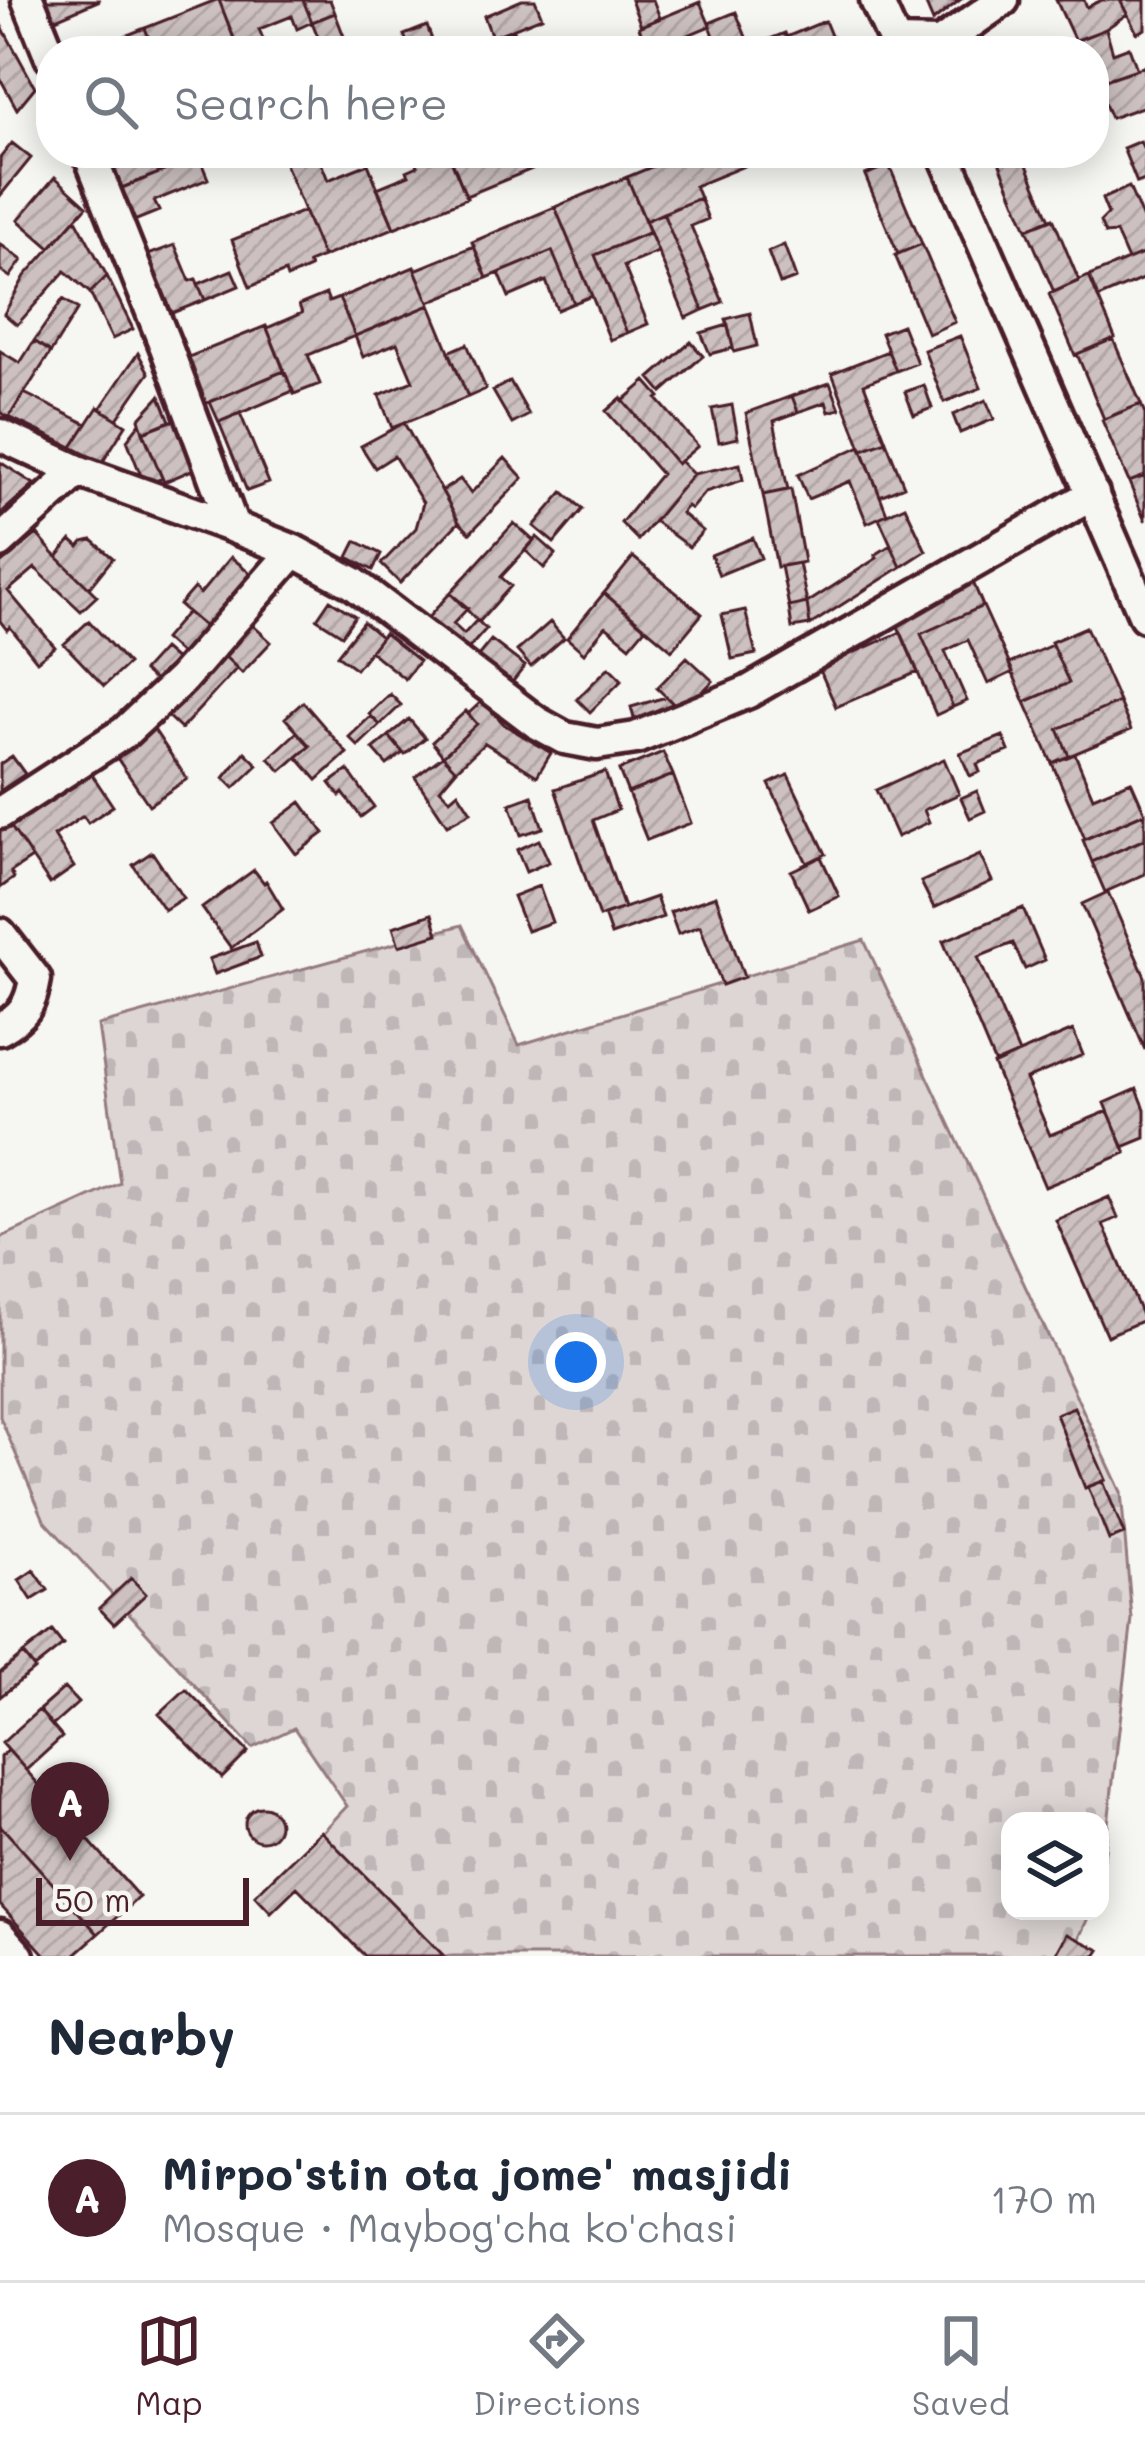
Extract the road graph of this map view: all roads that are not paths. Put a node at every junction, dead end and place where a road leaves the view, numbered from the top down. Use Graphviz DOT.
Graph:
graph roads {
  1 [pos="28,0"];
  2 [pos="876,0"];
  3 [pos="1003,0"];
  4 [pos="43,36"];
  5 [pos="892,36"];
  6 [pos="951,36"];
  7 [pos="95,168"];
  8 [pos="951,168"];
  9 [pos="0,435"];
  10 [pos="78,472"];
  11 [pos="1093,494"];
  12 [pos="233,527"];
  13 [pos="0,542"];
  14 [pos="294,551"];
  15 [pos="1145,616"];
  16 [pos="0,813"];
  17 [pos="0,934"];
  18 [pos="0,1029"];
  19 [pos="0,1936"];
  20 [pos="18,1956"];
  1 -- 4 [label="street"];
  2 -- 5 [label="street"];
  3 -- 6 [label="street"];
  7 -- 12 [label="street"];
  8 -- 11 [label="street"];
  9 -- 10 [label="street"];
  10 -- 12 [label="street"];
  10 -- 13 [label="street"];
  11 -- 14 [label="street"];
  11 -- 15 [label="street"];
  12 -- 14 [label="street"];
  14 -- 16 [label="street"];
  17 -- 18 [label="street"];
  19 -- 20 [label="street"];
}
